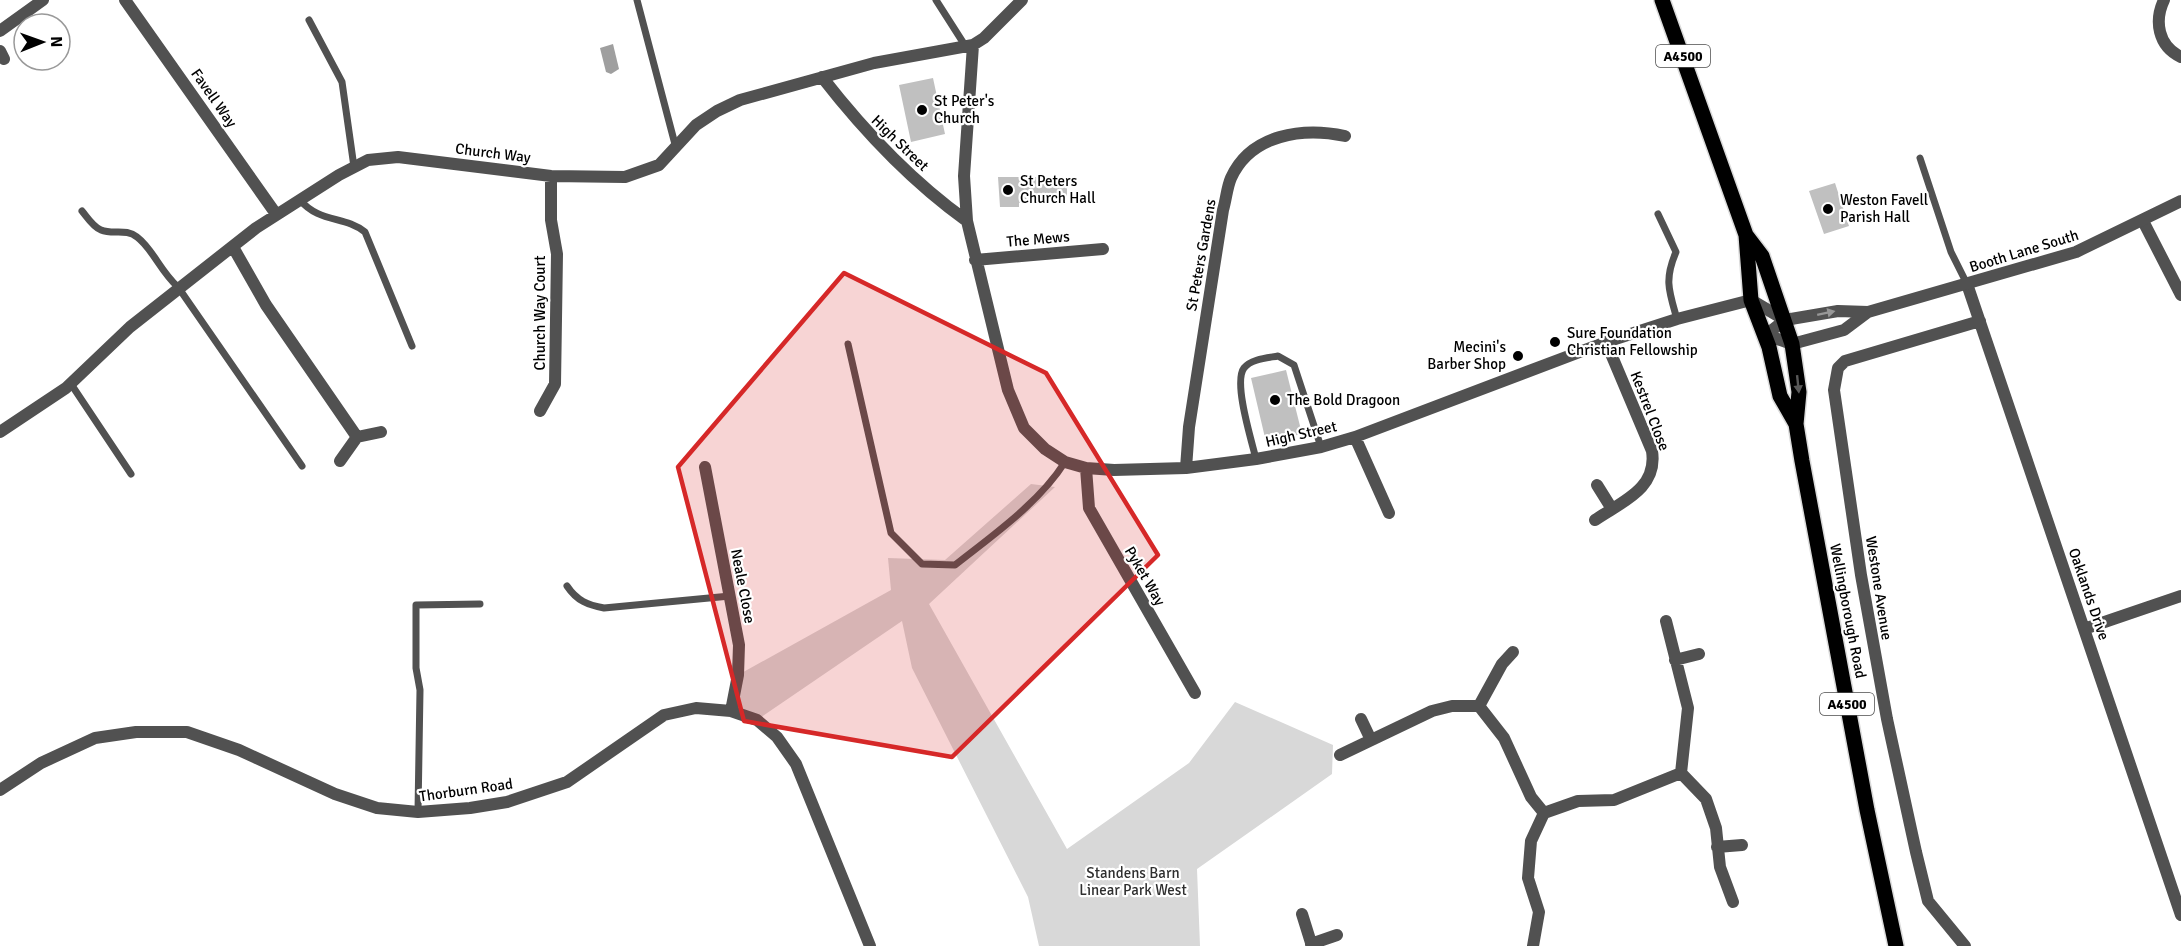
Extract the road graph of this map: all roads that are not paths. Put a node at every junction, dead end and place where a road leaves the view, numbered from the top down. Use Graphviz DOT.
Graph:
graph roads {
  1 [pos="43,0"];
  2 [pos="125,0"];
  3 [pos="637,0"];
  4 [pos="936,0"];
  5 [pos="1022,0"];
  6 [pos="1662,0"];
  7 [pos="2164,0"];
  8 [pos="309,20"];
  9 [pos="0,31"];
  10 [pos="969,46"];
  11 [pos="2178,55"];
  12 [pos="2181,65"];
  13 [pos="822,78"];
  14 [pos="1345,136"];
  15 [pos="676,148"];
  16 [pos="1920,158"];
  17 [pos="354,167"];
  18 [pos="551,176"];
  19 [pos="299,199"];
  20 [pos="2181,201"];
  21 [pos="82,210"];
  22 [pos="276,214"];
  23 [pos="1658,214"];
  24 [pos="2144,220"];
  25 [pos="967,221"];
  26 [pos="1746,235"];
  27 [pos="233,247"];
  28 [pos="1103,249"];
  29 [pos="975,260"];
  30 [pos="1967,284"];
  31 [pos="178,287"];
  32 [pos="2181,295"];
  33 [pos="1751,300"];
  34 [pos="1868,312"];
  35 [pos="1677,319"];
  36 [pos="1785,320"];
  37 [pos="1980,321"];
  38 [pos="1766,335"];
  39 [pos="1606,342"];
  40 [pos="848,344"];
  41 [pos="1792,344"];
  42 [pos="412,346"];
  43 [pos="70,384"];
  44 [pos="540,411"];
  45 [pos="1796,424"];
  46 [pos="0,432"];
  47 [pos="381,432"];
  48 [pos="357,437"];
  49 [pos="1355,437"];
  50 [pos="1321,447"];
  51 [pos="1256,459"];
  52 [pos="340,461"];
  53 [pos="1065,462"];
  54 [pos="302,466"];
  55 [pos="705,467"];
  56 [pos="1086,468"];
  57 [pos="1186,468"];
  58 [pos="131,474"];
  59 [pos="1597,485"];
  60 [pos="1612,509"];
  61 [pos="1389,513"];
  62 [pos="1595,520"];
  63 [pos="567,586"];
  64 [pos="730,596"];
  65 [pos="2181,596"];
  66 [pos="480,604"];
  67 [pos="1666,621"];
  68 [pos="2084,629"];
  69 [pos="1513,652"];
  70 [pos="1699,654"];
  71 [pos="1675,660"];
  72 [pos="1195,693"];
  73 [pos="1479,706"];
  74 [pos="731,711"];
  75 [pos="1360,719"];
  76 [pos="1371,740"];
  77 [pos="1340,755"];
  78 [pos="1682,773"];
  79 [pos="0,790"];
  80 [pos="418,812"];
  81 [pos="1544,813"];
  82 [pos="1742,844"];
  83 [pos="1717,848"];
  84 [pos="1733,902"];
  85 [pos="1302,914"];
  86 [pos="2181,915"];
  87 [pos="1337,935"];
  88 [pos="1312,945"];
  89 [pos="870,946"];
  90 [pos="1533,946"];
  91 [pos="1896,946"];
  92 [pos="1965,946"];
  1 -- 9 [label="street"];
  2 -- 22 [label="street, Favell Way"];
  3 -- 15 [label="lane"];
  4 -- 10 [label="lane"];
  5 -- 10 [label="street, Church Way"];
  6 -- 26 [label="main road, Wellingborough Road / A4500"];
  7 -- 11 [label="street"];
  8 -- 17 [label="lane"];
  10 -- 13 [label="street, Church Way"];
  10 -- 25 [label="street, High Street"];
  11 -- 12 [label="street"];
  13 -- 15 [label="street, Church Way"];
  13 -- 25 [label="street, High Street"];
  14 -- 57 [label="street, St Peters Gardens"];
  15 -- 18 [label="street, Church Way"];
  16 -- 30 [label="lane"];
  17 -- 18 [label="street, Church Way"];
  17 -- 19 [label="street, Church Way"];
  18 -- 44 [label="street, Church Way Court"];
  19 -- 22 [label="street, Church Way"];
  19 -- 42 [label="lane"];
  20 -- 24 [label="street, Booth Lane South"];
  21 -- 31 [label="lane"];
  22 -- 27 [label="street, Church Way"];
  23 -- 35 [label="lane"];
  24 -- 30 [label="street, Booth Lane South"];
  24 -- 32 [label="street"];
  25 -- 29 [label="street, High Street"];
  26 -- 33 [label="main road, Wellingborough Road / A4500"];
  26 -- 36 [label="main road, Wellingborough Road / A4500"];
  27 -- 31 [label="street, Church Way"];
  27 -- 48 [label="street"];
  28 -- 29 [label="street, The Mews"];
  29 -- 53 [label="street, High Street"];
  30 -- 34 [label="street, Booth Lane South"];
  30 -- 37 [label="street, Oaklands Drive"];
  31 -- 43 [label="street, Church Way"];
  31 -- 54 [label="lane"];
  33 -- 35 [label="street, High Street"];
  33 -- 36 [label="street"];
  33 -- 38 [label="main road, Wellingborough Road / A4500"];
  36 -- 34 [label="street, Booth Lane South, one-way"];
  34 -- 41 [label="street, Booth Lane South"];
  35 -- 39 [label="street, High Street"];
  36 -- 38 [label="street, Booth Lane South"];
  36 -- 41 [label="main road, Wellingborough Road / A4500"];
  37 -- 68 [label="street, Oaklands Drive"];
  37 -- 92 [label="street, Westone Avenue"];
  38 -- 41 [label="street"];
  38 -- 45 [label="main road, Wellingborough Road / A4500"];
  39 -- 49 [label="street, High Street"];
  39 -- 60 [label="street, Kestrel Close"];
  40 -- 53 [label="lane"];
  41 -- 45 [label="main road, Wellingborough Road / A4500, one-way"];
  43 -- 46 [label="street, Church Way"];
  43 -- 58 [label="lane"];
  45 -- 91 [label="main road, Wellingborough Road / A4500"];
  47 -- 48 [label="street"];
  48 -- 52 [label="street"];
  49 -- 50 [label="street, High Street"];
  49 -- 61 [label="street"];
  50 -- 51 [label="street, High Street"];
  50 -- 51 [label="lane"];
  51 -- 57 [label="street, High Street"];
  53 -- 56 [label="street, High Street"];
  55 -- 64 [label="street, Neale Close"];
  56 -- 57 [label="street, High Street"];
  56 -- 72 [label="street, Pyket Way"];
  59 -- 60 [label="street"];
  60 -- 62 [label="street, Kestrel Close"];
  63 -- 64 [label="lane"];
  64 -- 74 [label="street, Neale Close"];
  65 -- 68 [label="street"];
  66 -- 80 [label="lane"];
  67 -- 71 [label="street"];
  68 -- 86 [label="street, Oaklands Drive"];
  69 -- 73 [label="street"];
  70 -- 71 [label="street"];
  71 -- 78 [label="street"];
  73 -- 76 [label="street"];
  73 -- 81 [label="street"];
  74 -- 80 [label="street, Thorburn Road"];
  74 -- 89 [label="street, Thorburn Road"];
  75 -- 76 [label="street"];
  76 -- 77 [label="street"];
  78 -- 81 [label="street"];
  78 -- 83 [label="street"];
  79 -- 80 [label="street, Thorburn Road"];
  81 -- 90 [label="street"];
  82 -- 83 [label="street"];
  83 -- 84 [label="street"];
  85 -- 88 [label="street"];
  87 -- 88 [label="street"];
}
